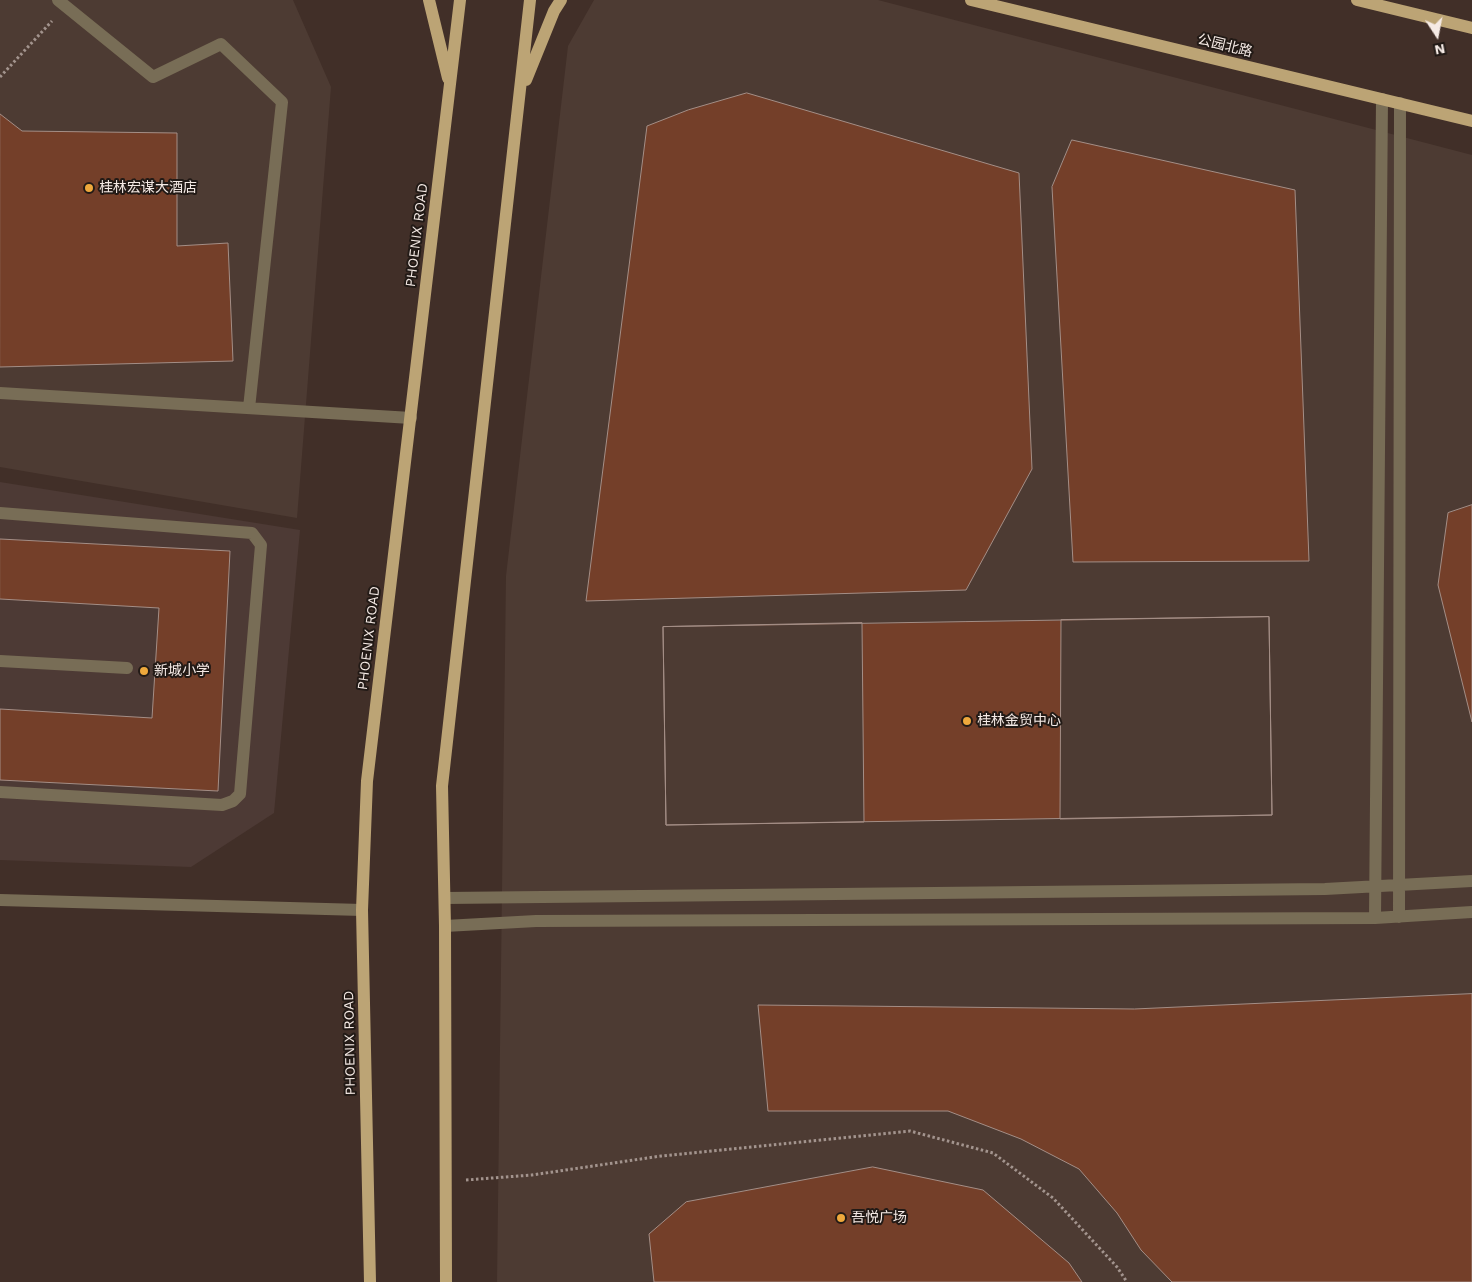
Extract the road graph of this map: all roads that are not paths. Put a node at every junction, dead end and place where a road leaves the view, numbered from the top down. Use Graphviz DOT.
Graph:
graph roads {
  1 [pos="429,0"];
  2 [pos="460,0"];
  3 [pos="530,0"];
  4 [pos="561,0"];
  5 [pos="971,0"];
  6 [pos="1358,0"];
  7 [pos="62,3"];
  8 [pos="1472,28"];
  9 [pos="450,87"];
  10 [pos="520,96"];
  11 [pos="1382,99"];
  12 [pos="1400,103"];
  13 [pos="1472,121"];
  14 [pos="0,393"];
  15 [pos="249,408"];
  16 [pos="411,418"];
  17 [pos="0,513"];
  18 [pos="0,661"];
  19 [pos="127,668"];
  20 [pos="0,792"];
  21 [pos="1472,881"];
  22 [pos="1399,885"];
  23 [pos="1374,886"];
  24 [pos="445,898"];
  25 [pos="0,900"];
  26 [pos="362,910"];
  27 [pos="1472,912"];
  28 [pos="1399,917"];
  29 [pos="1375,918"];
  30 [pos="445,926"];
  31 [pos="370,1282"];
  32 [pos="446,1282"];
  1 -- 9 [label="main road"];
  2 -- 9 [label="main road, PHOENIX ROAD"];
  3 -- 10 [label="main road"];
  4 -- 10 [label="main road"];
  5 -- 11 [label="main road, 公园北路"];
  6 -- 8 [label="main road"];
  7 -- 15 [label="street"];
  9 -- 16 [label="main road, PHOENIX ROAD"];
  10 -- 24 [label="main road"];
  11 -- 12 [label="main road, 公园北路"];
  11 -- 23 [label="street"];
  12 -- 13 [label="main road, 公园北路"];
  12 -- 22 [label="street"];
  14 -- 15 [label="street"];
  15 -- 16 [label="street"];
  16 -- 26 [label="main road, PHOENIX ROAD"];
  17 -- 20 [label="street"];
  18 -- 19 [label="street"];
  21 -- 22 [label="street"];
  22 -- 23 [label="street"];
  22 -- 28 [label="street"];
  23 -- 24 [label="street"];
  23 -- 29 [label="street"];
  24 -- 30 [label="main road"];
  25 -- 26 [label="street"];
  26 -- 31 [label="main road, PHOENIX ROAD"];
  27 -- 28 [label="street"];
  28 -- 29 [label="street"];
  29 -- 30 [label="street"];
  30 -- 32 [label="main road"];
}
